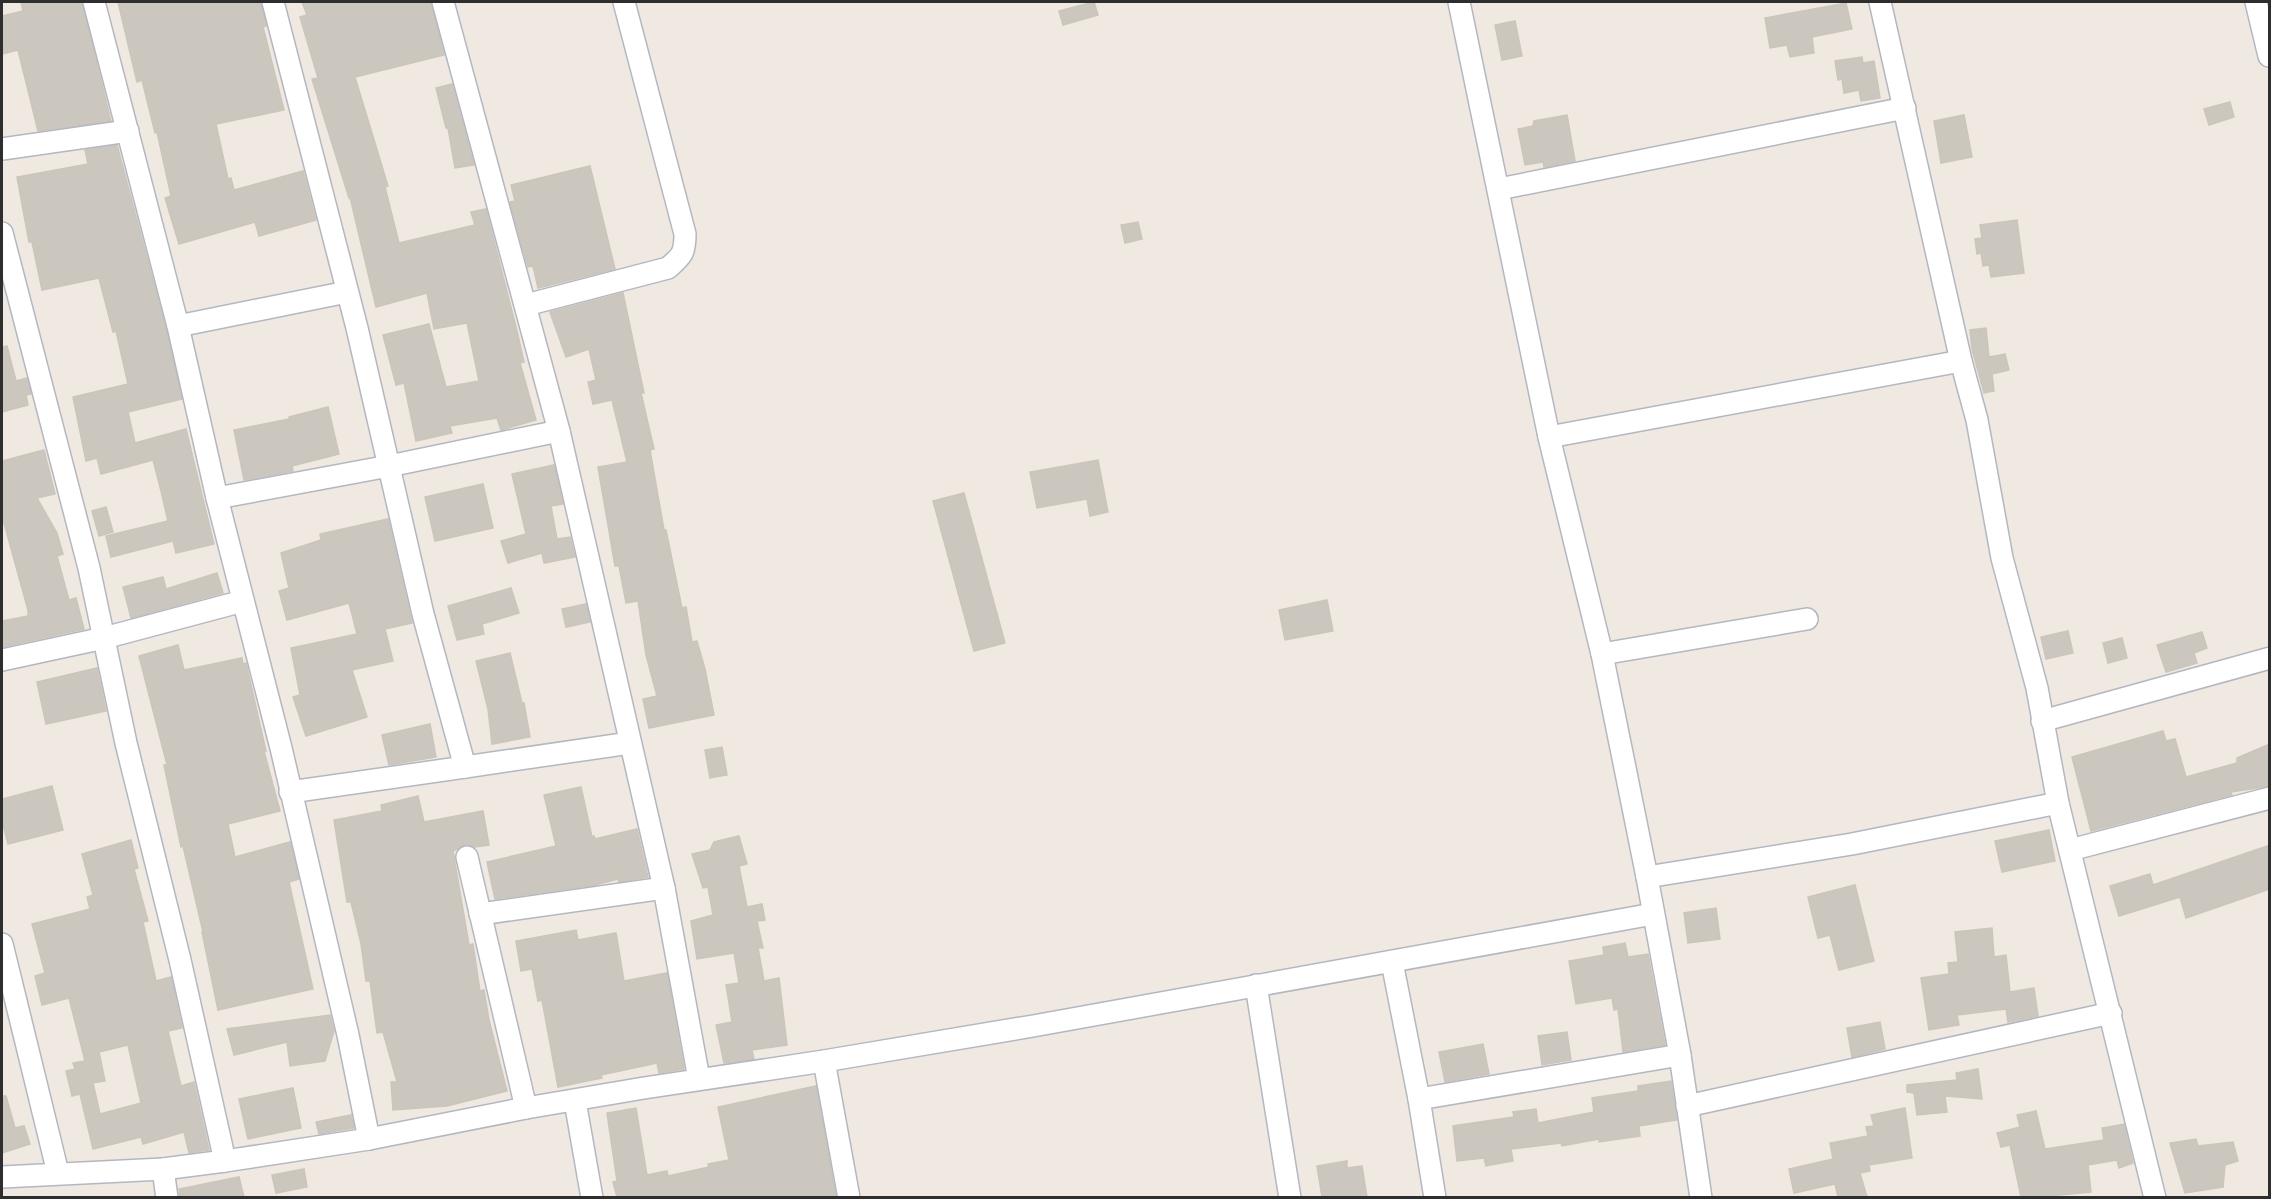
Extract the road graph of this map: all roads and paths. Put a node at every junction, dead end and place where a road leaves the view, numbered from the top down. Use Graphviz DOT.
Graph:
graph roads {
  1 [pos="94,2"];
  2 [pos="273,2"];
  3 [pos="443,2"];
  4 [pos="624,2"];
  5 [pos="1459,2"];
  6 [pos="1880,2"];
  7 [pos="2256,2"];
  8 [pos="2269,56"];
  9 [pos="1905,108"];
  10 [pos="128,131"];
  11 [pos="2,149"];
  12 [pos="1499,189"];
  13 [pos="2,233"];
  14 [pos="347,292"];
  15 [pos="526,305"];
  16 [pos="178,326"];
  17 [pos="1961,361"];
  18 [pos="559,431"];
  19 [pos="1550,436"];
  20 [pos="388,466"];
  21 [pos="217,498"];
  22 [pos="243,601"];
  23 [pos="1807,619"];
  24 [pos="104,638"];
  25 [pos="1602,654"];
  26 [pos="2270,658"];
  27 [pos="2,660"];
  28 [pos="2042,721"];
  29 [pos="630,743"];
  30 [pos="465,767"];
  31 [pos="290,792"];
  32 [pos="2270,798"];
  33 [pos="2058,803"];
  34 [pos="2070,850"];
  35 [pos="467,857"];
  36 [pos="1647,877"];
  37 [pos="664,888"];
  38 [pos="480,914"];
  39 [pos="1653,914"];
  40 [pos="2,945"];
  41 [pos="1392,962"];
  42 [pos="1256,985"];
  43 [pos="2111,1013"];
  44 [pos="1680,1056"];
  45 [pos="824,1061"];
  46 [pos="699,1079"];
  47 [pos="1419,1099"];
  48 [pos="575,1101"];
  49 [pos="1687,1106"];
  50 [pos="526,1108"];
  51 [pos="369,1139"];
  52 [pos="225,1161"];
  53 [pos="163,1169"];
  54 [pos="58,1173"];
  55 [pos="2,1177"];
  56 [pos="167,1197"];
  57 [pos="592,1197"];
  58 [pos="849,1197"];
  59 [pos="1290,1197"];
  60 [pos="1435,1197"];
  61 [pos="1701,1197"];
  62 [pos="2155,1197"];
  1 -- 10 [label="street"];
  2 -- 14 [label="street"];
  3 -- 15 [label="street"];
  4 -- 15 [label="street"];
  5 -- 12 [label="street"];
  6 -- 9 [label="street"];
  7 -- 8 [label="street"];
  9 -- 12 [label="street"];
  9 -- 17 [label="street"];
  10 -- 11 [label="street"];
  10 -- 16 [label="street"];
  12 -- 19 [label="street"];
  13 -- 24 [label="street"];
  14 -- 16 [label="street"];
  14 -- 20 [label="street"];
  15 -- 18 [label="street"];
  16 -- 21 [label="street"];
  17 -- 19 [label="street"];
  17 -- 28 [label="street"];
  18 -- 20 [label="street"];
  18 -- 29 [label="street"];
  19 -- 25 [label="street"];
  20 -- 21 [label="street"];
  20 -- 30 [label="street"];
  21 -- 22 [label="street"];
  22 -- 24 [label="street"];
  22 -- 31 [label="street"];
  23 -- 25 [label="street"];
  24 -- 27 [label="street"];
  24 -- 52 [label="street"];
  25 -- 36 [label="street"];
  26 -- 28 [label="street"];
  28 -- 33 [label="street"];
  29 -- 30 [label="street"];
  29 -- 37 [label="street"];
  30 -- 31 [label="street"];
  31 -- 51 [label="street"];
  32 -- 34 [label="street"];
  33 -- 34 [label="street"];
  33 -- 36 [label="street"];
  34 -- 43 [label="street"];
  35 -- 38 [label="street"];
  36 -- 39 [label="street"];
  37 -- 38 [label="street"];
  37 -- 46 [label="street"];
  38 -- 50 [label="street"];
  39 -- 41 [label="street"];
  39 -- 44 [label="street"];
  40 -- 54 [label="street"];
  41 -- 42 [label="street"];
  41 -- 47 [label="street"];
  42 -- 45 [label="street"];
  42 -- 59 [label="street"];
  43 -- 49 [label="street"];
  43 -- 62 [label="street"];
  44 -- 47 [label="street"];
  44 -- 49 [label="street"];
  45 -- 46 [label="street"];
  45 -- 58 [label="street"];
  46 -- 48 [label="street"];
  47 -- 60 [label="street"];
  48 -- 50 [label="street"];
  48 -- 57 [label="street"];
  49 -- 61 [label="street"];
  50 -- 51 [label="street"];
  51 -- 52 [label="street"];
  52 -- 53 [label="street"];
  53 -- 54 [label="street"];
  53 -- 56 [label="street"];
  54 -- 55 [label="street"];
}
